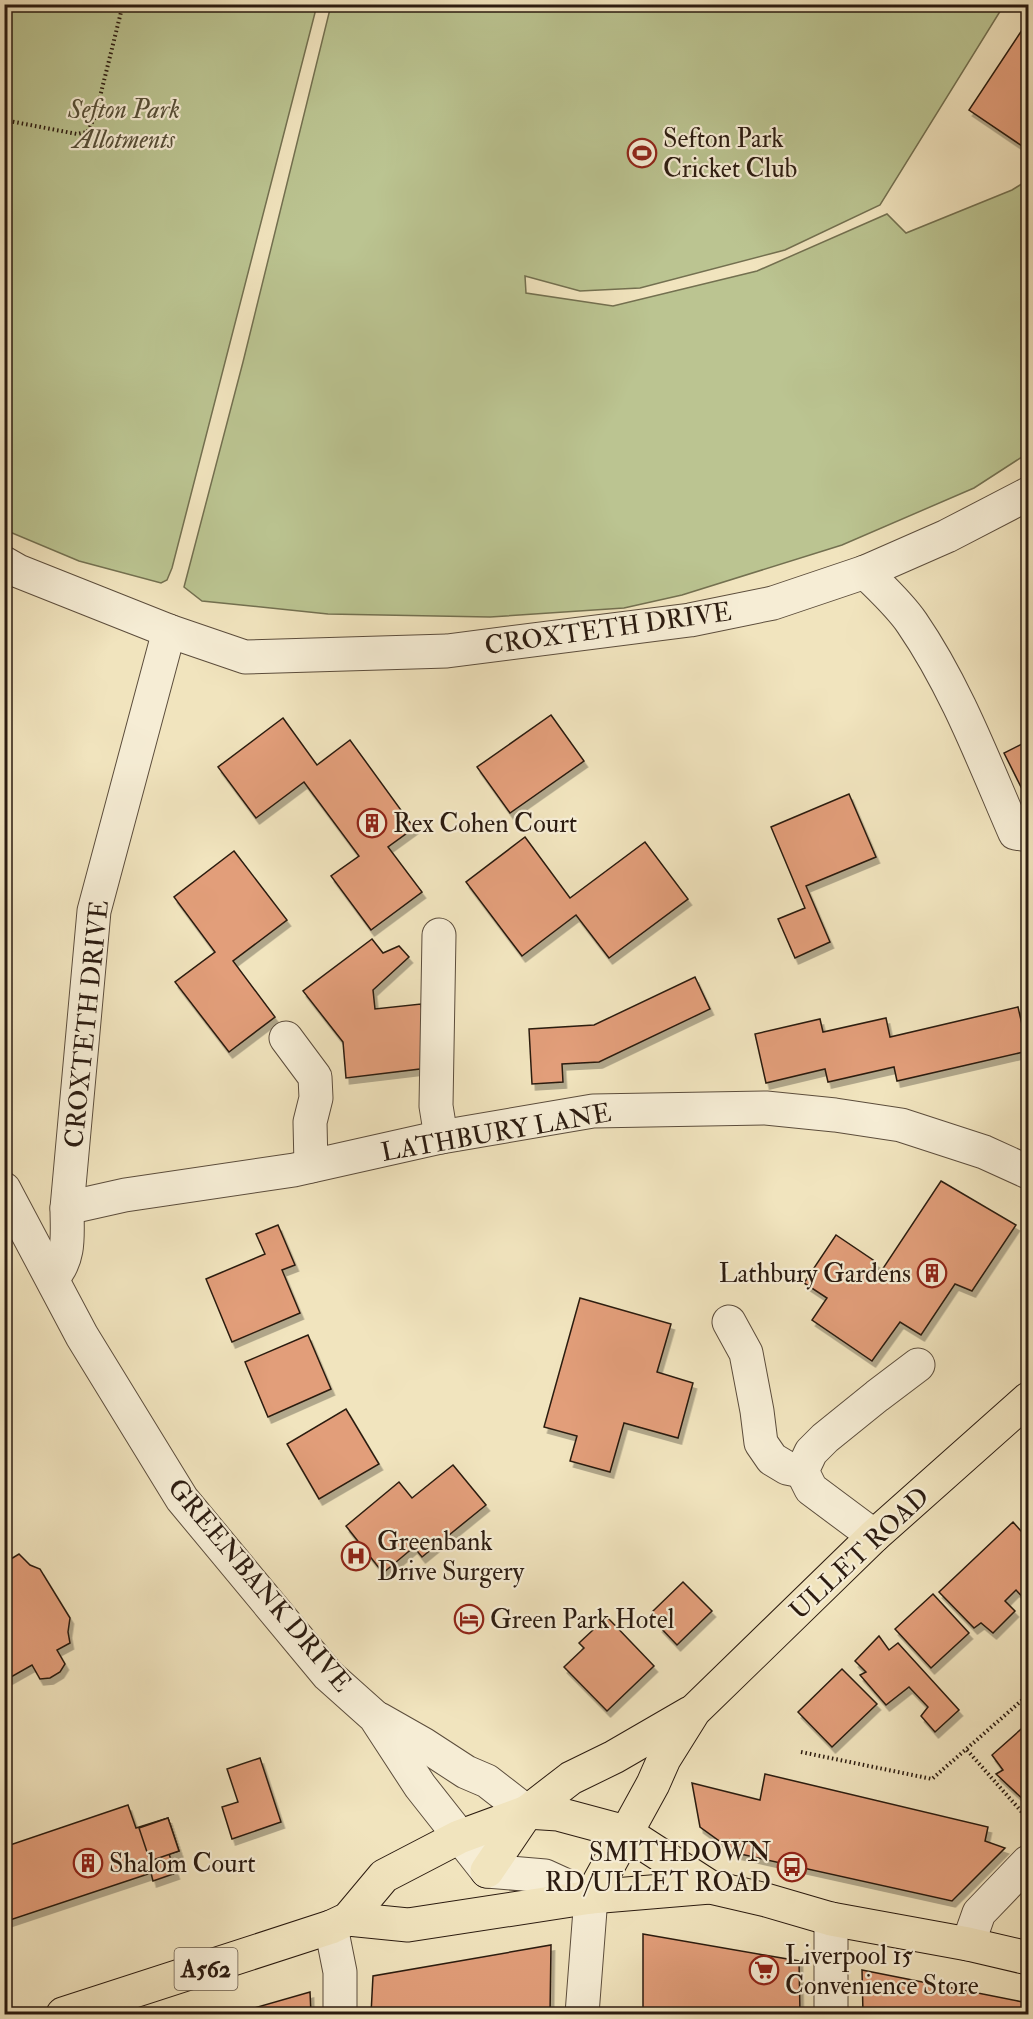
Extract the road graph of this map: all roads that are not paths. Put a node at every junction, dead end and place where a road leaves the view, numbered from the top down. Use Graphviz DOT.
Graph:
graph roads {
  1 [pos="1029,494"];
  2 [pos="4,563"];
  3 [pos="865,572"];
  4 [pos="169,631"];
  5 [pos="1029,835"];
  6 [pos="439,935"];
  7 [pos="286,1038"];
  8 [pos="441,1137"];
  9 [pos="311,1166"];
  10 [pos="1029,1172"];
  11 [pos="4,1189"];
  12 [pos="67,1208"];
  13 [pos="52,1278"];
  14 [pos="729,1322"];
  15 [pos="918,1365"];
  16 [pos="1029,1399"];
  17 [pos="802,1471"];
  18 [pos="874,1536"];
  19 [pos="694,1711"];
  20 [pos="375,1717"];
  21 [pos="527,1812"];
  22 [pos="625,1832"];
  23 [pos="459,1837"];
  24 [pos="1029,1862"];
  25 [pos="487,1871"];
  26 [pos="710,1887"];
  27 [pos="591,1897"];
  28 [pos="831,1919"];
  29 [pos="339,1923"];
  30 [pos="968,1944"];
  31 [pos="1029,1958"];
  32 [pos="110,2007"];
  33 [pos="63,2014"];
  34 [pos="340,2014"];
  35 [pos="582,2014"];
  36 [pos="831,2014"];
  1 -- 3 [label="street, CROXTETH DRIVE"];
  2 -- 4 [label="street, CROXTETH DRIVE"];
  3 -- 4 [label="street, CROXTETH DRIVE"];
  3 -- 5 [label="street"];
  4 -- 12 [label="street, CROXTETH DRIVE"];
  6 -- 8 [label="street"];
  7 -- 9 [label="street"];
  8 -- 9 [label="street, LATHBURY LANE"];
  8 -- 10 [label="street, LATHBURY LANE"];
  9 -- 12 [label="street, LATHBURY LANE"];
  11 -- 13 [label="street, GREENBANK DRIVE"];
  12 -- 13 [label="street, CROXTETH DRIVE"];
  13 -- 20 [label="street, GREENBANK DRIVE"];
  14 -- 17 [label="street"];
  15 -- 17 [label="street"];
  16 -- 18 [label="main road, ULLET ROAD"];
  17 -- 18 [label="street"];
  18 -- 19 [label="main road, ULLET ROAD"];
  19 -- 21 [label="main road, ULLET ROAD"];
  19 -- 22 [label="main road, ULLET ROAD"];
  20 -- 21 [label="street"];
  20 -- 23 [label="street, GREENBANK DRIVE"];
  21 -- 22 [label="main road, A562"];
  21 -- 23 [label="main road, A562"];
  21 -- 25 [label="main road, ULLET ROAD"];
  22 -- 26 [label="main road, A562"];
  22 -- 27 [label="main road, ULLET ROAD"];
  23 -- 25 [label="street, GREENBANK DRIVE"];
  23 -- 29 [label="main road, A562"];
  24 -- 30 [label="street"];
  25 -- 27 [label="street"];
  26 -- 27 [label="main road, A562"];
  26 -- 28 [label="main road, A562"];
  27 -- 29 [label="main road, A562"];
  27 -- 35 [label="street"];
  28 -- 30 [label="main road, A562"];
  28 -- 36 [label="street"];
  29 -- 32 [label="main road, A562"];
  29 -- 34 [label="street"];
  30 -- 31 [label="main road, A562"];
  32 -- 33 [label="main road, A562"];
}
